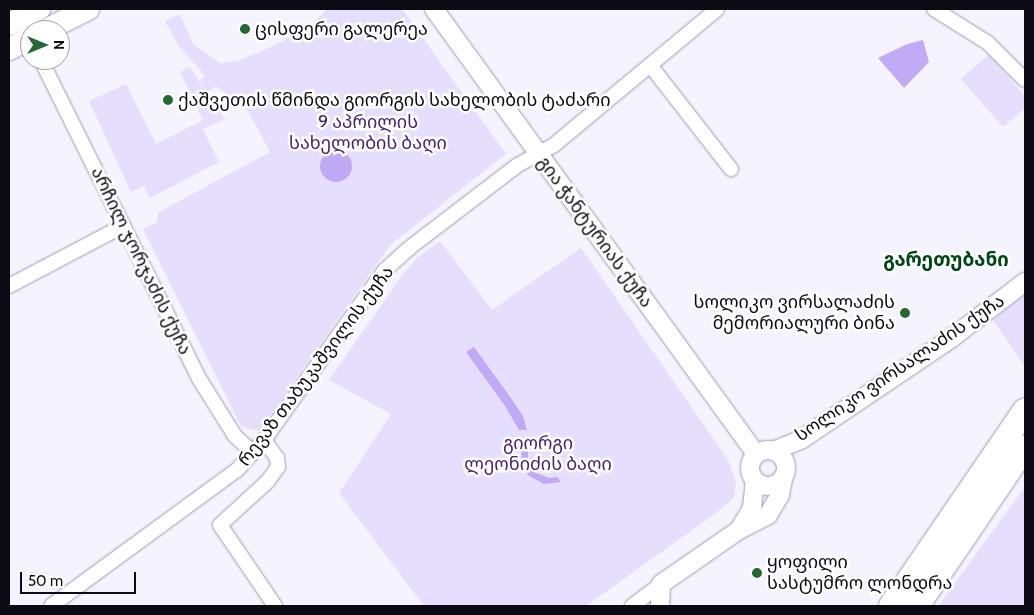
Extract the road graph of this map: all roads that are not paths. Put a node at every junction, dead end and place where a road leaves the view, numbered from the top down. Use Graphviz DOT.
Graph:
graph roads {
  1 [pos="39,9"];
  2 [pos="88,9"];
  3 [pos="434,9"];
  4 [pos="717,9"];
  5 [pos="934,9"];
  6 [pos="66,20"];
  7 [pos="9,24"];
  8 [pos="650,66"];
  9 [pos="46,70"];
  10 [pos="1025,80"];
  11 [pos="539,154"];
  12 [pos="731,169"];
  13 [pos="122,226"];
  14 [pos="1025,282"];
  15 [pos="9,286"];
  16 [pos="1025,410"];
  17 [pos="802,439"];
  18 [pos="264,440"];
  19 [pos="1025,447"];
  20 [pos="765,452"];
  21 [pos="253,453"];
  22 [pos="785,474"];
  23 [pos="754,481"];
  24 [pos="739,530"];
  25 [pos="661,584"];
  26 [pos="51,606"];
  27 [pos="275,606"];
  28 [pos="632,606"];
  29 [pos="660,606"];
  30 [pos="891,606"];
  31 [pos="917,606"];
  1 -- 7 [label="main road"];
  2 -- 6 [label="main road"];
  3 -- 11 [label="street, გია ჭანტურიას ქუჩა"];
  4 -- 8 [label="street, რევაზ თაბუკაშვილის ქუჩა"];
  5 -- 10 [label="street"];
  8 -- 11 [label="street, რევაზ თაბუკაშვილის ქუჩა"];
  8 -- 12 [label="street"];
  9 -- 13 [label="street, არჩილ ჯორჯაძის ქუჩა"];
  11 -- 18 [label="street, რევაზ თაბუკაშვილის ქუჩა"];
  11 -- 20 [label="street, გია ჭანტურიას ქუჩა"];
  13 -- 15 [label="street"];
  13 -- 21 [label="street, არჩილ ჯორჯაძის ქუჩა"];
  14 -- 17 [label="street, სოლიკო ვირსალაძის ქუჩა"];
  16 -- 30 [label="highway"];
  17 -- 20 [label="street, სოლიკო ვირსალაძის ქუჩა"];
  17 -- 22 [label="street"];
  18 -- 21 [label="street, რევაზ თაბუკაშვილის ქუჩა"];
  18 -- 27 [label="street"];
  19 -- 31 [label="highway"];
  20 -- 22 [label="street"];
  20 -- 23 [label="street"];
  21 -- 26 [label="street, რევაზ თაბუკაშვილის ქუჩა"];
  22 -- 23 [label="street"];
  22 -- 24 [label="street"];
  23 -- 24 [label="street"];
  24 -- 25 [label="street"];
  25 -- 28 [label="street"];
  25 -- 29 [label="street"];
}
